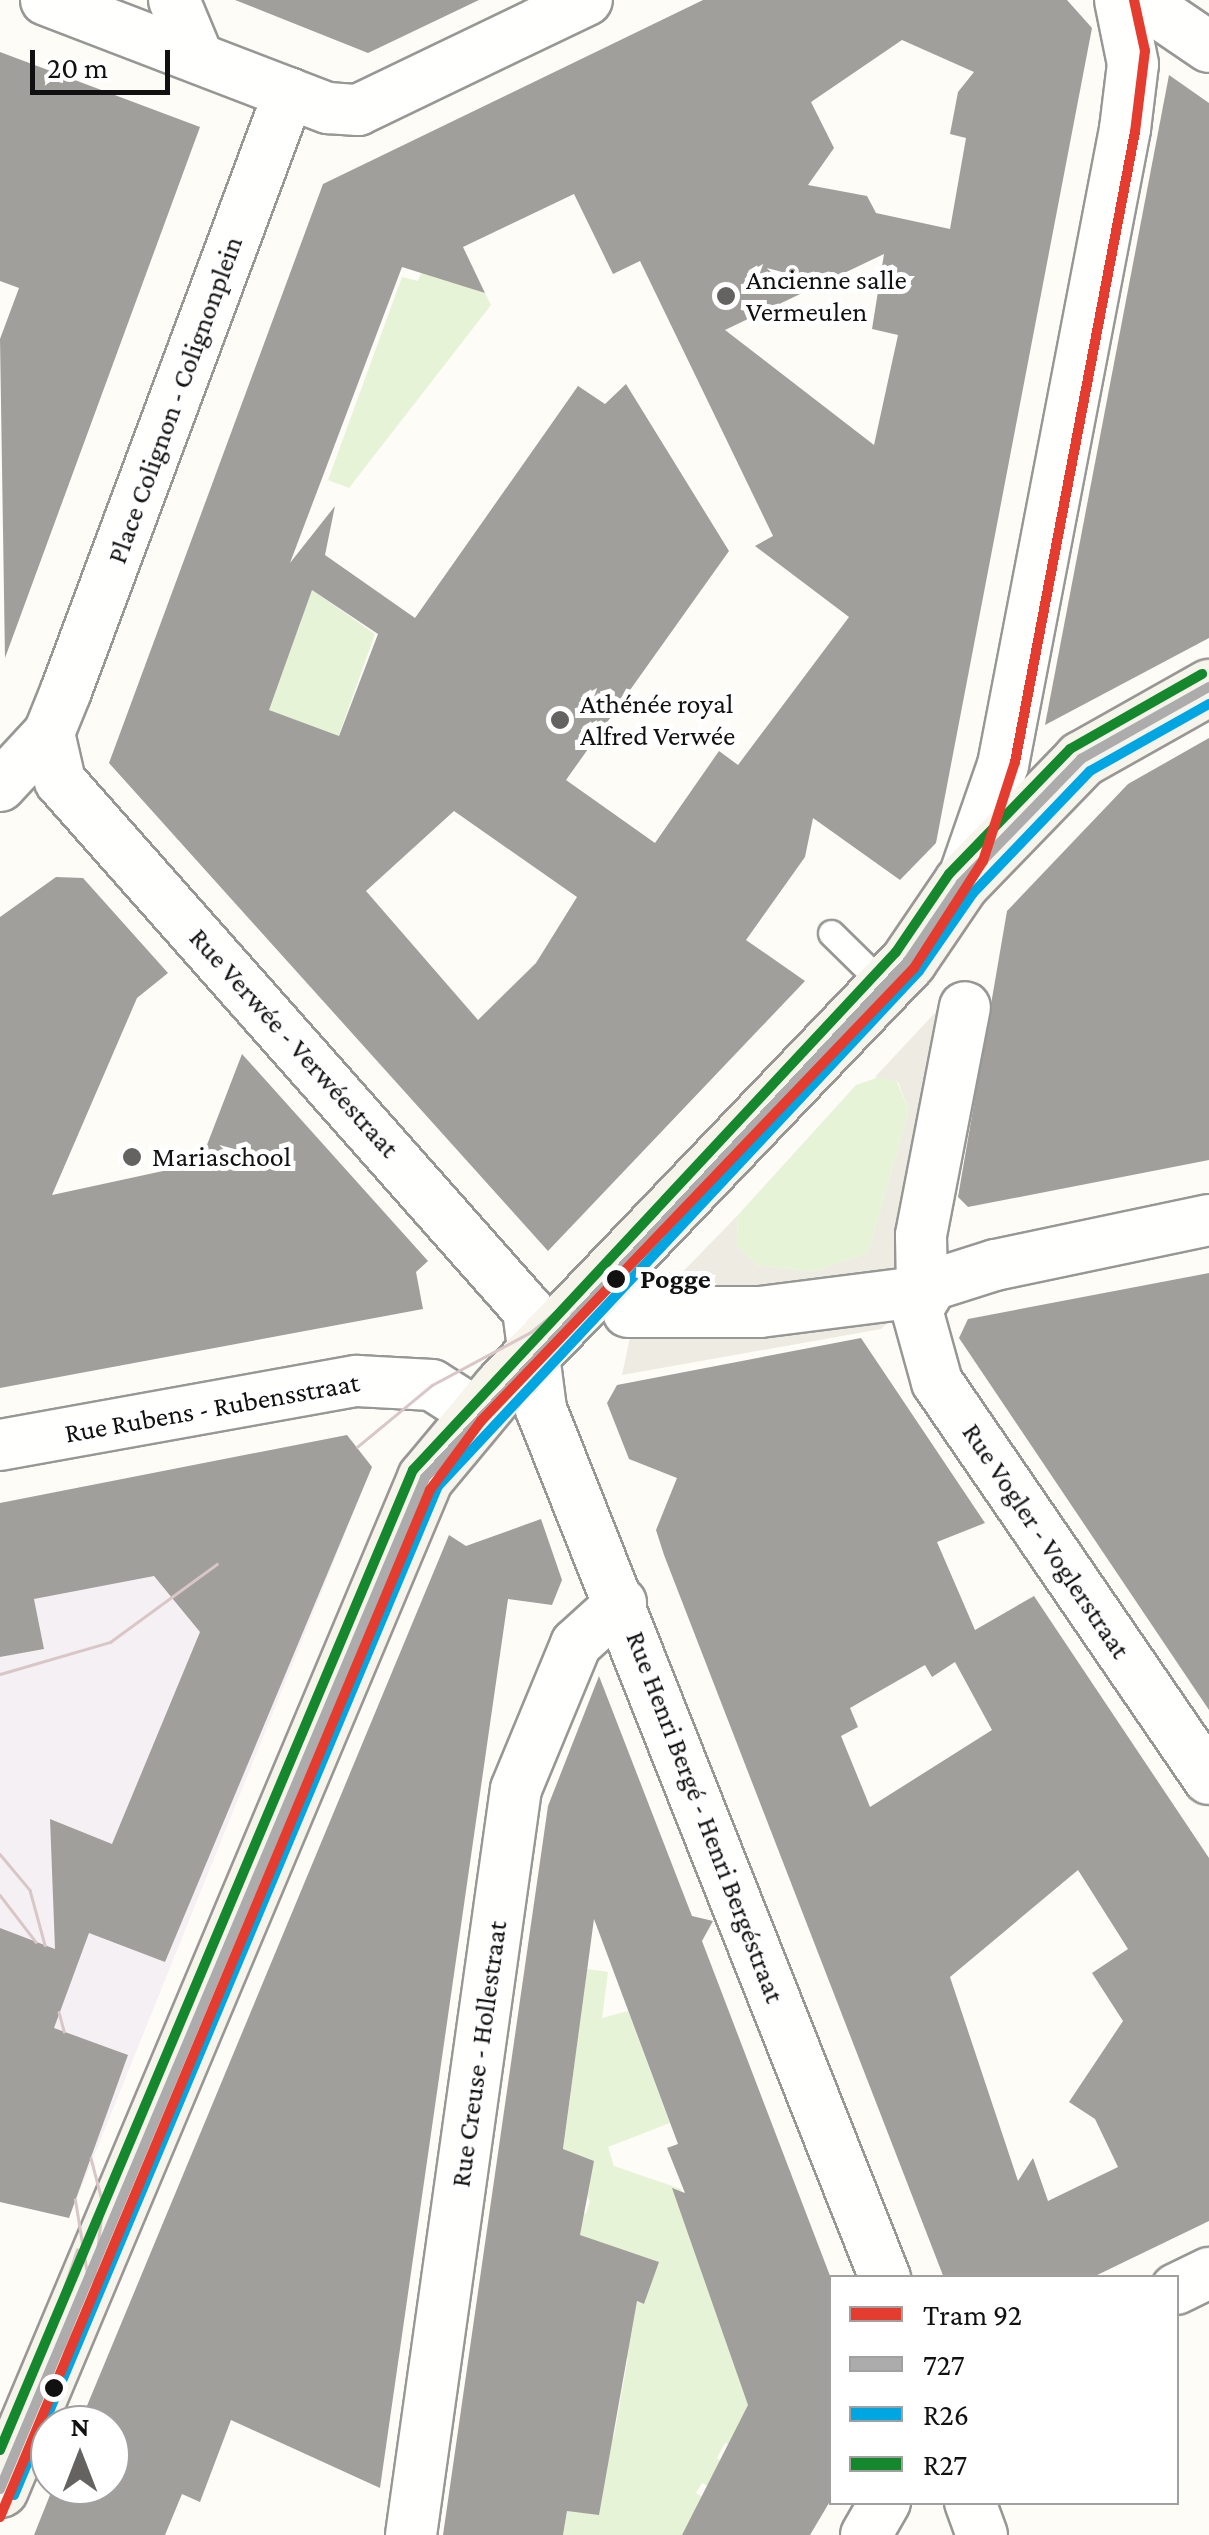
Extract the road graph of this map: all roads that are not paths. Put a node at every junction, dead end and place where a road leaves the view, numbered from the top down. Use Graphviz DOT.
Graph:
graph roads {
  1 [pos="46,0"];
  2 [pos="174,0"];
  3 [pos="587,0"];
  4 [pos="1123,9"];
  5 [pos="1209,47"];
  6 [pos="197,55"];
  7 [pos="290,94"];
  8 [pos="1209,687"];
  9 [pos="1012,722"];
  10 [pos="49,733"];
  11 [pos="1080,759"];
  12 [pos="0,786"];
  13 [pos="961,883"];
  14 [pos="832,933"];
  15 [pos="885,986"];
  16 [pos="964,1007"];
  17 [pos="1209,1220"];
  18 [pos="901,1301"];
  19 [pos="628,1312"];
  20 [pos="534,1354"];
  21 [pos="476,1413"];
  22 [pos="0,1445"];
  23 [pos="622,1604"];
  24 [pos="1209,1779"];
  25 [pos="1209,2273"];
  26 [pos="885,2275"];
  27 [pos="1179,2288"];
  28 [pos="0,2489"];
  29 [pos="883,2505"];
  30 [pos="971,2505"];
  31 [pos="411,2535"];
  32 [pos="866,2535"];
  33 [pos="982,2535"];
  1 -- 6 [label="street"];
  2 -- 6 [label="street"];
  3 -- 7 [label="street"];
  4 -- 5 [label="street"];
  4 -- 9 [label="street"];
  6 -- 7 [label="street"];
  7 -- 10 [label="street, Place Colignon - Colignonplein"];
  8 -- 11 [label="street"];
  9 -- 11 [label="street"];
  9 -- 13 [label="street"];
  10 -- 12 [label="street, Place Colignon - Colignonplein"];
  10 -- 20 [label="street, Rue Verwée - Verwéestraat"];
  11 -- 13 [label="street"];
  13 -- 15 [label="street"];
  14 -- 15 [label="lane"];
  15 -- 20 [label="street"];
  16 -- 18 [label="street, Rue Vogler - Voglerstraat"];
  17 -- 18 [label="street"];
  18 -- 19 [label="street"];
  18 -- 24 [label="street, Rue Vogler - Voglerstraat"];
  20 -- 21 [label="street"];
  20 -- 23 [label="street, Rue Henri Bergé - Henri Bergéstraat"];
  21 -- 22 [label="street, Rue Rubens - Rubensstraat"];
  21 -- 28 [label="street"];
  23 -- 26 [label="street, Rue Henri Bergé - Henri Bergéstraat"];
  23 -- 31 [label="street, Rue Creuse - Hollestraat"];
  25 -- 27 [label="street"];
  29 -- 32 [label="street"];
  30 -- 33 [label="street"];
}
